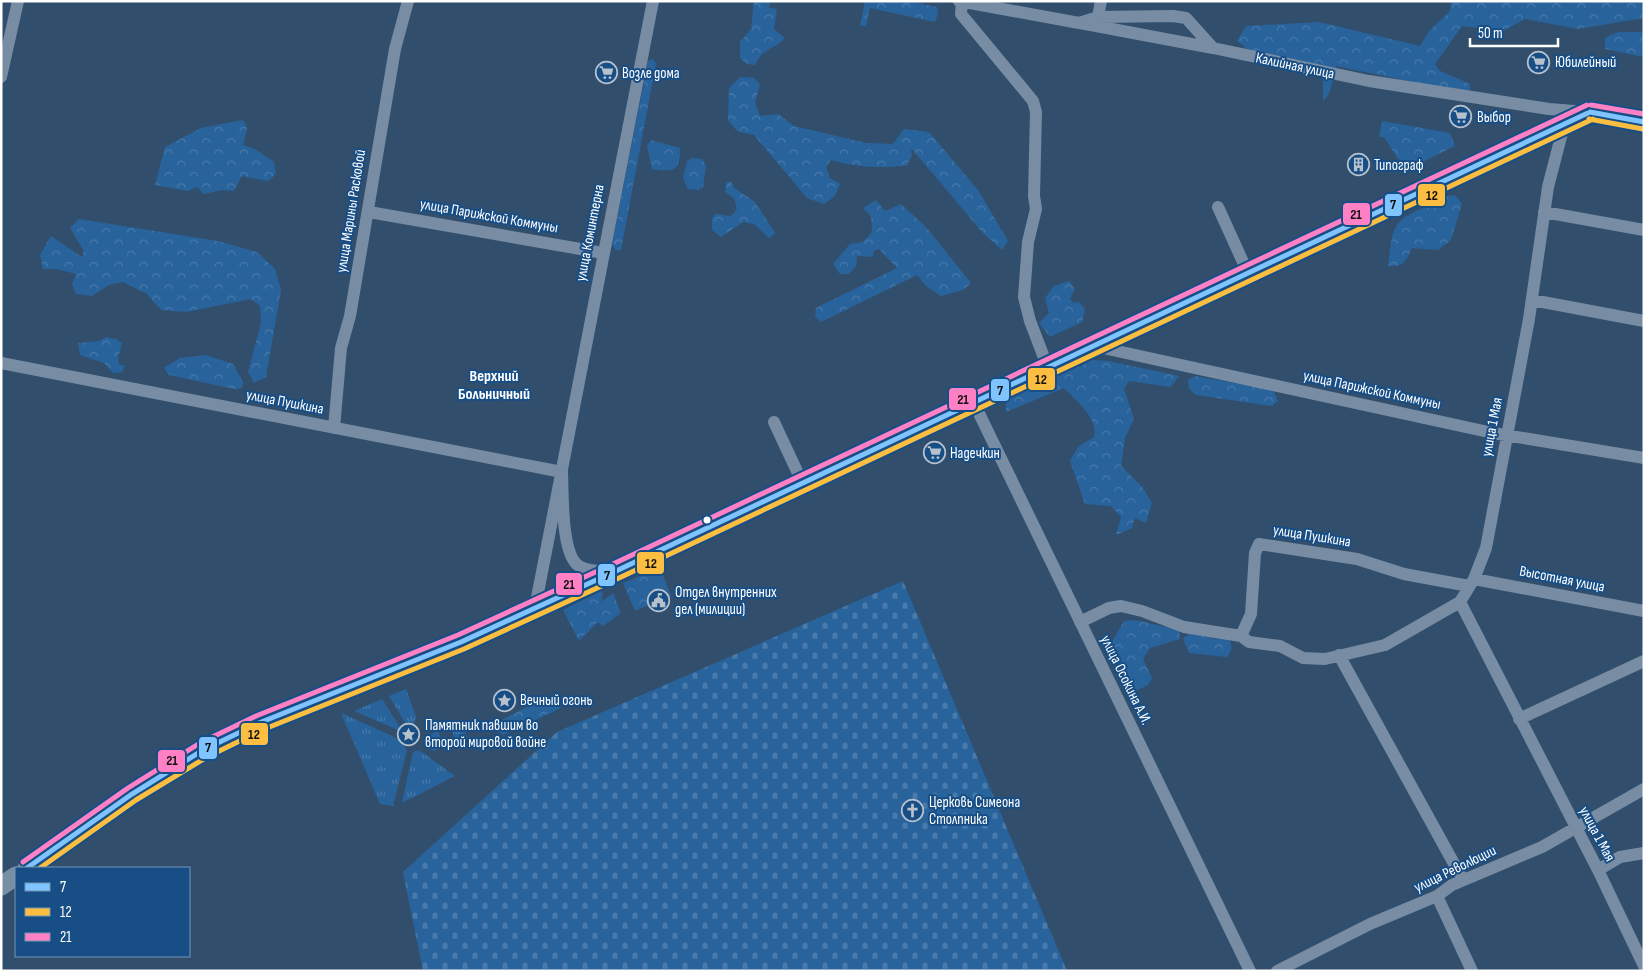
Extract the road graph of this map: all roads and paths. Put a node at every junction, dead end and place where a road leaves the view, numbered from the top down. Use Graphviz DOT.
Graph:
graph roads {
  1 [pos="18,1"];
  2 [pos="408,1"];
  3 [pos="653,1"];
  4 [pos="1101,1"];
  5 [pos="961,2"];
  6 [pos="1098,17"];
  7 [pos="1079,22"];
  8 [pos="1213,48"];
  9 [pos="1,77"];
  10 [pos="1590,112"];
  11 [pos="1644,122"];
  12 [pos="1564,125"];
  13 [pos="1218,207"];
  14 [pos="368,212"];
  15 [pos="1544,212"];
  16 [pos="1644,230"];
  17 [pos="603,253"];
  18 [pos="1248,273"];
  19 [pos="1532,300"];
  20 [pos="1644,321"];
  21 [pos="1094,346"];
  22 [pos="1,363"];
  23 [pos="1048,368"];
  24 [pos="974,403"];
  25 [pos="774,422"];
  26 [pos="334,428"];
  27 [pos="1508,434"];
  28 [pos="1644,458"];
  29 [pos="562,472"];
  30 [pos="802,482"];
  31 [pos="616,571"];
  32 [pos="1471,583"];
  33 [pos="1460,602"];
  34 [pos="535,608"];
  35 [pos="1644,611"];
  36 [pos="1080,622"];
  37 [pos="1241,636"];
  38 [pos="1339,655"];
  39 [pos="1644,661"];
  40 [pos="1519,718"];
  41 [pos="1644,790"];
  42 [pos="1575,829"];
  43 [pos="1644,853"];
  44 [pos="28,867"];
  45 [pos="1598,870"];
  46 [pos="15,877"];
  47 [pos="1463,880"];
  48 [pos="1,886"];
  49 [pos="1437,896"];
  50 [pos="1639,946"];
  51 [pos="1644,966"];
  52 [pos="1250,971"];
  53 [pos="1278,971"];
  54 [pos="1472,971"];
  1 -- 9 [label="street"];
  2 -- 14 [label="street, улица Марины Расковой"];
  3 -- 17 [label="street, улица Коминтерна"];
  4 -- 6 [label="street"];
  5 -- 7 [label="street"];
  5 -- 23 [label="street"];
  6 -- 7 [label="street"];
  6 -- 8 [label="street"];
  7 -- 8 [label="street, Калийная улица"];
  8 -- 10 [label="street, Калийная улица"];
  10 -- 11 [label="highway, Калийная улица"];
  10 -- 12 [label="highway"];
  12 -- 15 [label="street, улица 1 Мая"];
  12 -- 18 [label="highway"];
  13 -- 18 [label="street"];
  14 -- 17 [label="street, улица Парижской Коммуны"];
  14 -- 26 [label="street, улица Марины Расковой"];
  15 -- 16 [label="street"];
  15 -- 19 [label="street, улица 1 Мая"];
  17 -- 29 [label="street, улица Коминтерна"];
  18 -- 21 [label="highway"];
  19 -- 20 [label="street"];
  19 -- 27 [label="street, улица 1 Мая"];
  21 -- 23 [label="highway"];
  21 -- 27 [label="street, улица Парижской Коммуны"];
  22 -- 26 [label="street, улица Пушкина"];
  23 -- 24 [label="highway"];
  24 -- 30 [label="highway"];
  24 -- 36 [label="street, улица Осокина А.И."];
  25 -- 30 [label="street"];
  26 -- 29 [label="street, улица Пушкина"];
  27 -- 28 [label="street, улица Парижской Коммуны"];
  27 -- 32 [label="street, улица 1 Мая"];
  29 -- 31 [label="street, улица Коминтерна"];
  29 -- 34 [label="street, улица Коминтерна"];
  30 -- 31 [label="highway"];
  31 -- 34 [label="highway"];
  32 -- 33 [label="street, улица 1 Мая"];
  32 -- 35 [label="street, Высотная улица"];
  32 -- 37 [label="street, улица Пушкина"];
  33 -- 38 [label="street"];
  33 -- 40 [label="street, улица 1 Мая"];
  34 -- 44 [label="highway"];
  36 -- 37 [label="street"];
  36 -- 52 [label="street, улица Осокина А.И."];
  37 -- 38 [label="street"];
  38 -- 47 [label="street"];
  39 -- 40 [label="street"];
  40 -- 42 [label="street, улица 1 Мая"];
  41 -- 42 [label="street, улица Революции"];
  42 -- 45 [label="street, улица 1 Мая"];
  42 -- 47 [label="street, улица Революции"];
  43 -- 45 [label="street"];
  45 -- 50 [label="street, улица 1 Мая"];
  46 -- 48 [label="highway"];
  47 -- 49 [label="street, улица Революции"];
  49 -- 53 [label="street, улица Революции"];
  49 -- 54 [label="street"];
  50 -- 51 [label="street, улица 1 Мая"];
}
